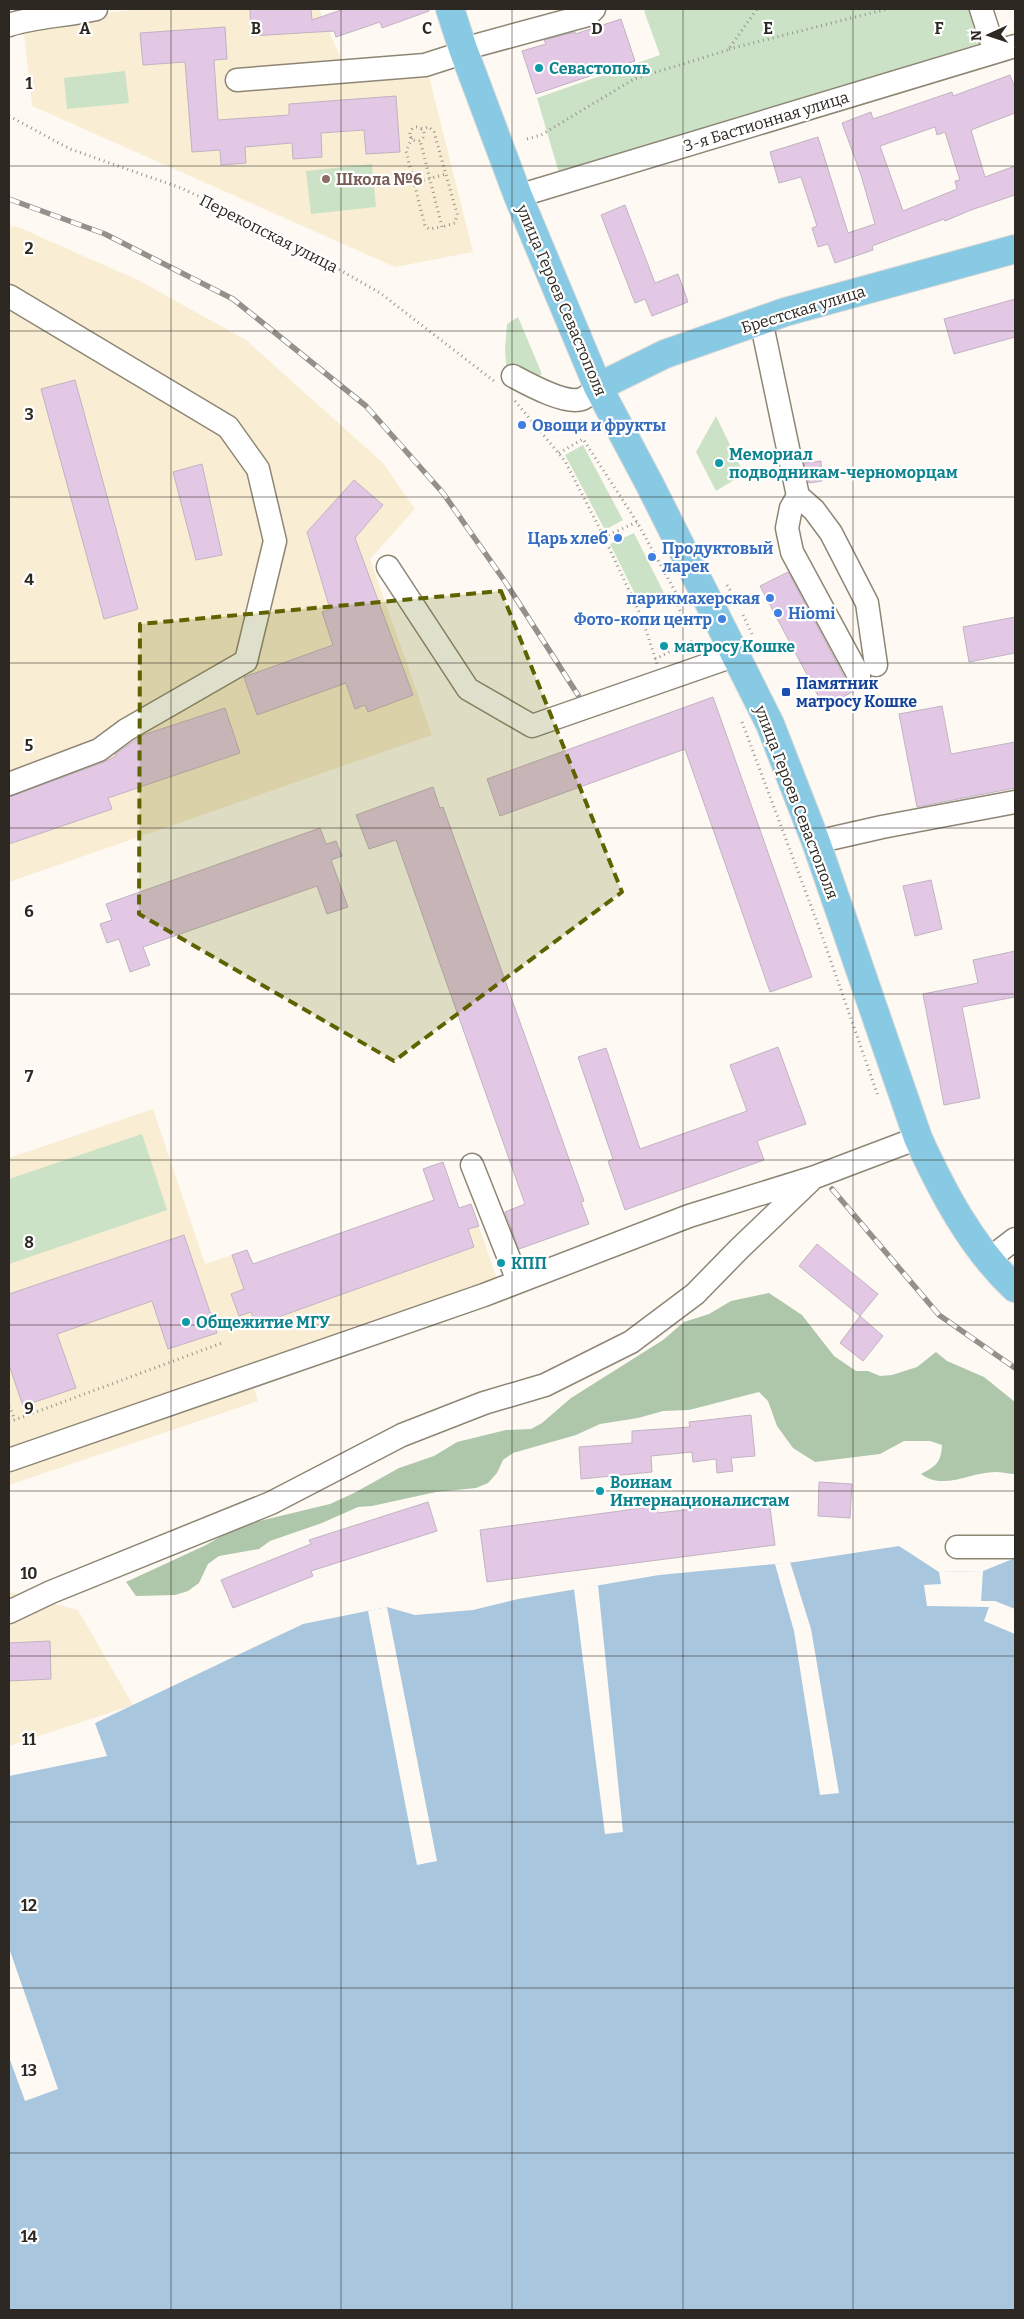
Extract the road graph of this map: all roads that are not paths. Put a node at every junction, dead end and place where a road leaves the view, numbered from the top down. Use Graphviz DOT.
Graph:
graph roads {
  1 [pos="96,9"];
  2 [pos="450,9"];
  3 [pos="594,9"];
  4 [pos="981,9"];
  5 [pos="9,25"];
  6 [pos="463,49"];
  7 [pos="1005,49"];
  8 [pos="237,80"];
  9 [pos="518,196"];
  10 [pos="1015,249"];
  11 [pos="9,296"];
  12 [pos="761,320"];
  13 [pos="508,386"];
  14 [pos="598,387"];
  15 [pos="798,496"];
  16 [pos="388,567"];
  17 [pos="746,648"];
  18 [pos="9,784"];
  19 [pos="1015,802"];
  20 [pos="816,842"];
  21 [pos="918,1138"];
  22 [pos="472,1165"];
  23 [pos="815,1177"];
  24 [pos="1015,1239"];
  25 [pos="989,1259"];
  26 [pos="518,1281"];
  27 [pos="1015,1288"];
  28 [pos="9,1460"];
  29 [pos="1015,1546"];
  30 [pos="957,1547"];
  31 [pos="9,1612"];
  1 -- 5 [label="street"];
  2 -- 6 [label="main road, улица Героев Севастополя"];
  3 -- 6 [label="street"];
  4 -- 7 [label="street"];
  6 -- 8 [label="street"];
  6 -- 9 [label="main road, улица Героев Севастополя"];
  7 -- 9 [label="street, 3-я Бастионная улица"];
  9 -- 14 [label="main road, улица Героев Севастополя"];
  10 -- 12 [label="main road, Брестская улица"];
  11 -- 18 [label="street"];
  12 -- 14 [label="main road, Брестская улица"];
  12 -- 15 [label="street"];
  13 -- 14 [label="street"];
  14 -- 17 [label="main road, улица Героев Севастополя"];
  15 -- 15 [label="street"];
  16 -- 17 [label="street"];
  17 -- 20 [label="main road, улица Героев Севастополя"];
  19 -- 20 [label="street"];
  20 -- 21 [label="main road, улица Героев Севастополя"];
  21 -- 23 [label="street"];
  21 -- 25 [label="main road, улица Героев Севастополя"];
  22 -- 26 [label="street"];
  23 -- 26 [label="street"];
  23 -- 31 [label="street"];
  24 -- 25 [label="street"];
  25 -- 27 [label="main road, улица Героев Севастополя"];
  26 -- 28 [label="street"];
  29 -- 30 [label="street"];
}
